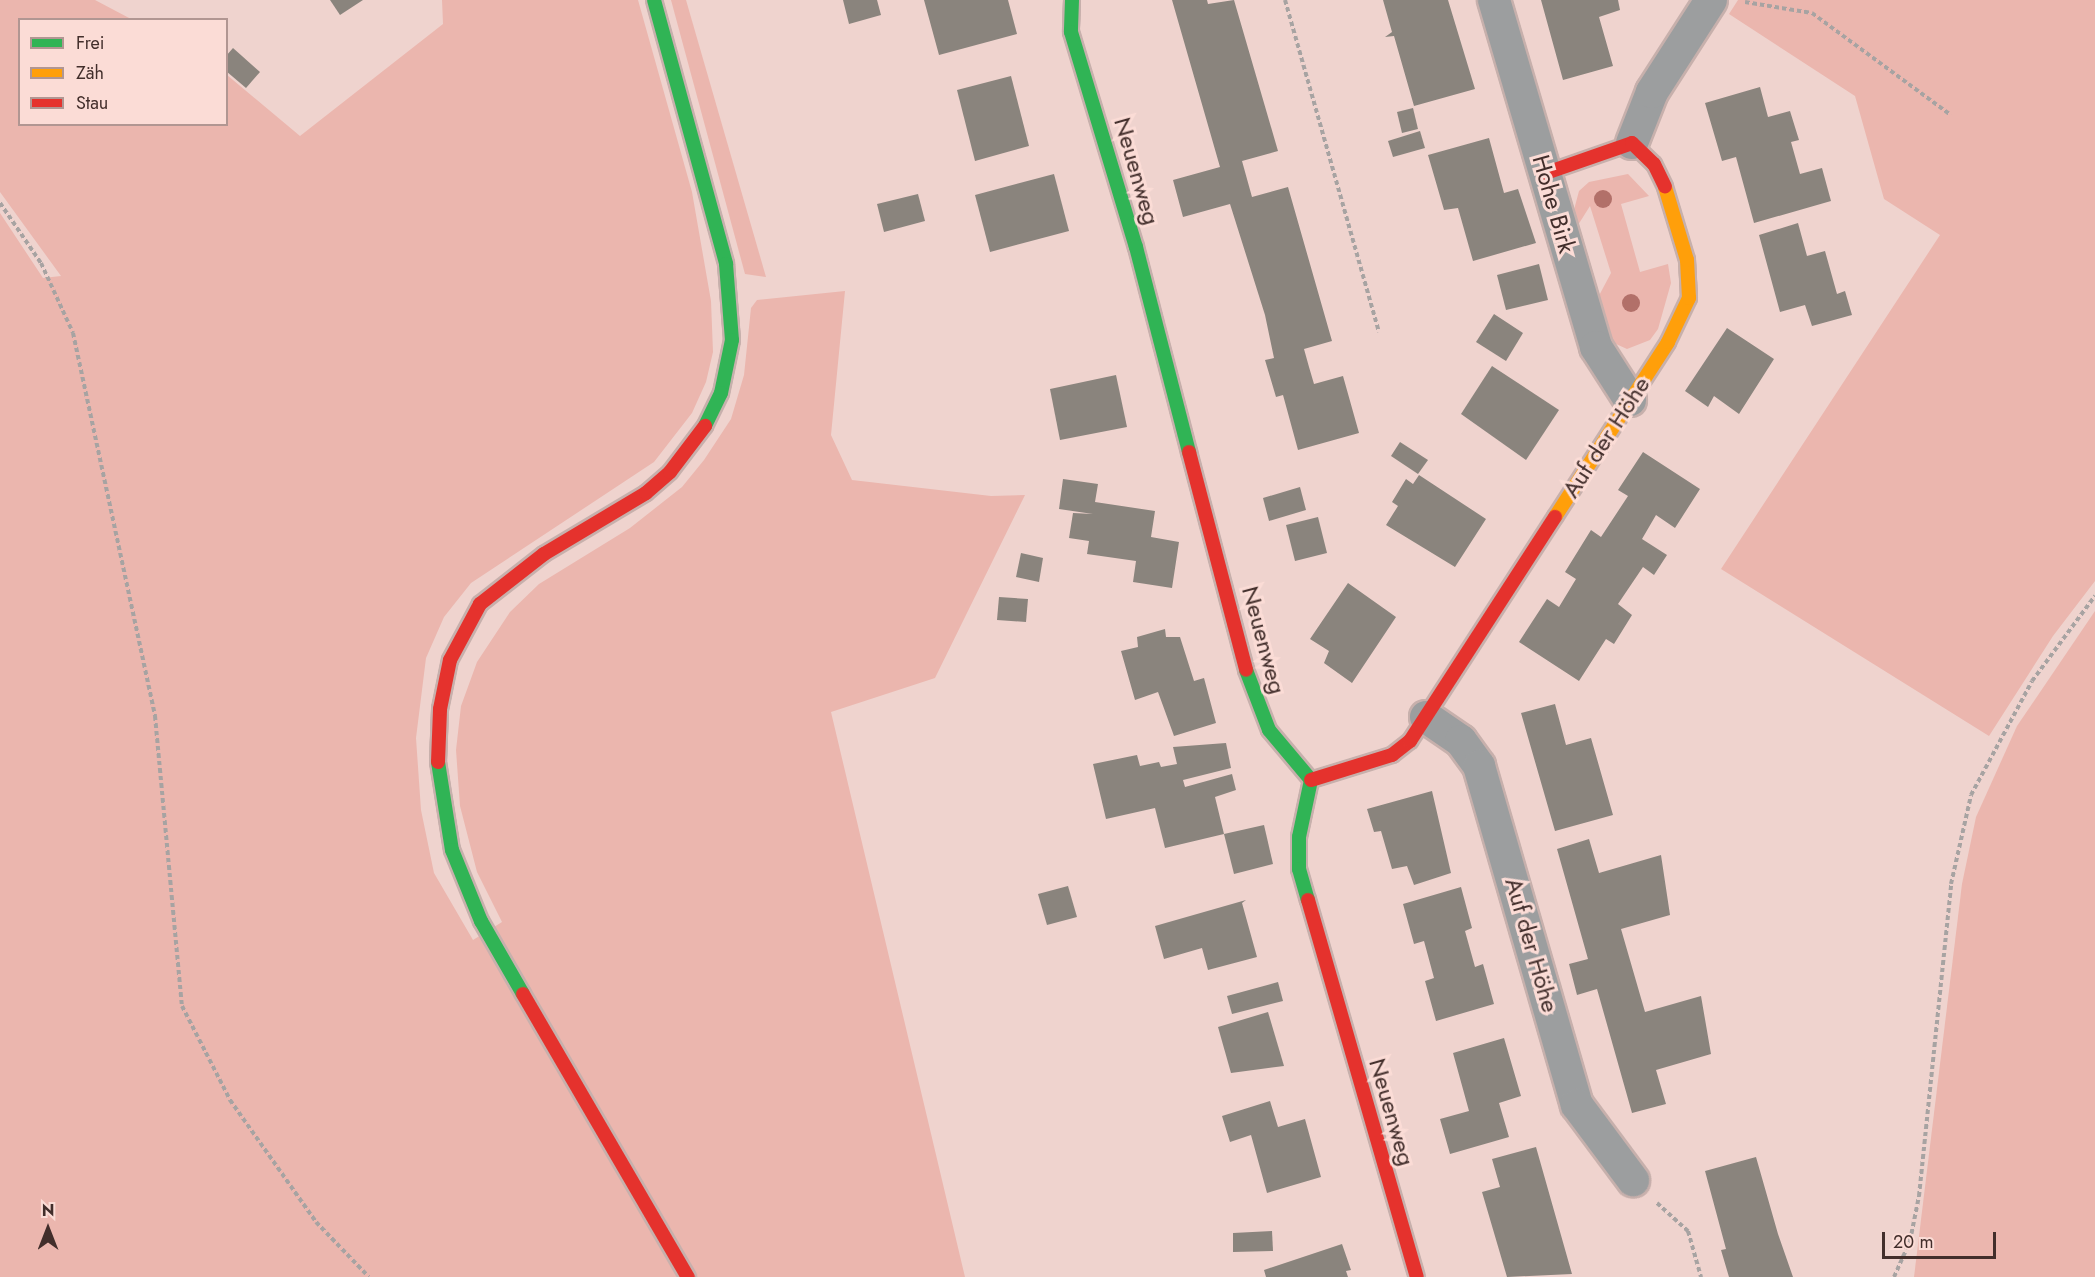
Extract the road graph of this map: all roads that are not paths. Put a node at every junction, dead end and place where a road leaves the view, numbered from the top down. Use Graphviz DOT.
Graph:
graph roads {
  1 [pos="654,0"];
  2 [pos="1072,0"];
  3 [pos="1494,0"];
  4 [pos="1711,0"];
  5 [pos="1632,143"];
  6 [pos="1546,173"];
  7 [pos="1630,400"];
  8 [pos="1426,717"];
  9 [pos="1311,780"];
  10 [pos="1633,1180"];
  11 [pos="688,1277"];
  12 [pos="1417,1277"];
  1 -- 11 [label="street"];
  2 -- 9 [label="street, Neuenweg"];
  3 -- 6 [label="street, Hohe Birk"];
  4 -- 5 [label="street"];
  5 -- 6 [label="street"];
  5 -- 7 [label="street, Auf der Höhe"];
  6 -- 7 [label="street, Hohe Birk"];
  7 -- 8 [label="street, Auf der Höhe"];
  8 -- 9 [label="street, Auf der Höhe"];
  8 -- 10 [label="street, Auf der Höhe"];
  9 -- 12 [label="street, Neuenweg"];
}
